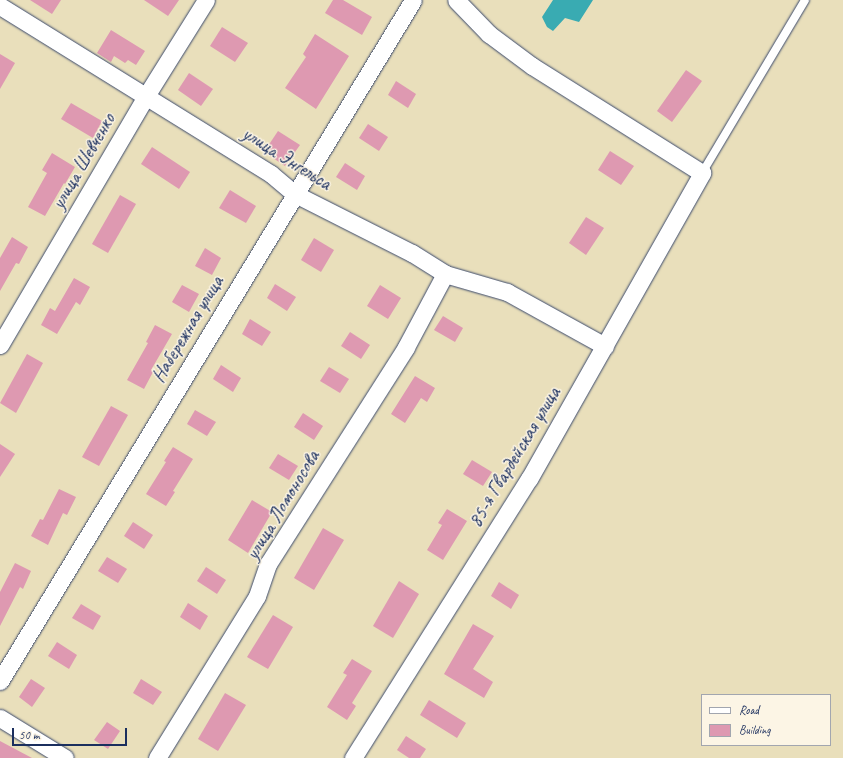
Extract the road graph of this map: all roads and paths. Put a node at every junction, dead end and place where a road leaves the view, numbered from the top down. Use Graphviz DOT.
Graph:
graph roads {
  1 [pos="206,0"];
  2 [pos="414,0"];
  3 [pos="456,0"];
  4 [pos="805,0"];
  5 [pos="0,6"];
  6 [pos="146,96"];
  7 [pos="702,173"];
  8 [pos="295,194"];
  9 [pos="444,274"];
  10 [pos="0,345"];
  11 [pos="605,346"];
  12 [pos="0,681"];
  13 [pos="0,718"];
  14 [pos="64,758"];
  15 [pos="157,758"];
  16 [pos="353,758"];
  1 -- 6 [label="street, улица Шевченко"];
  2 -- 8 [label="street, Набережная улица"];
  3 -- 7 [label="street"];
  4 -- 7 [label="lane"];
  5 -- 6 [label="street, улица Энгельса"];
  6 -- 8 [label="street, улица Энгельса"];
  6 -- 10 [label="street, улица Шевченко"];
  7 -- 11 [label="street, 85-я Гвардейская улица"];
  8 -- 9 [label="street, улица Энгельса"];
  8 -- 12 [label="street, Набережная улица"];
  9 -- 11 [label="street, улица Энгельса"];
  9 -- 15 [label="street, улица Ломоносова"];
  11 -- 16 [label="street, 85-я Гвардейская улица"];
  13 -- 14 [label="street"];
}
